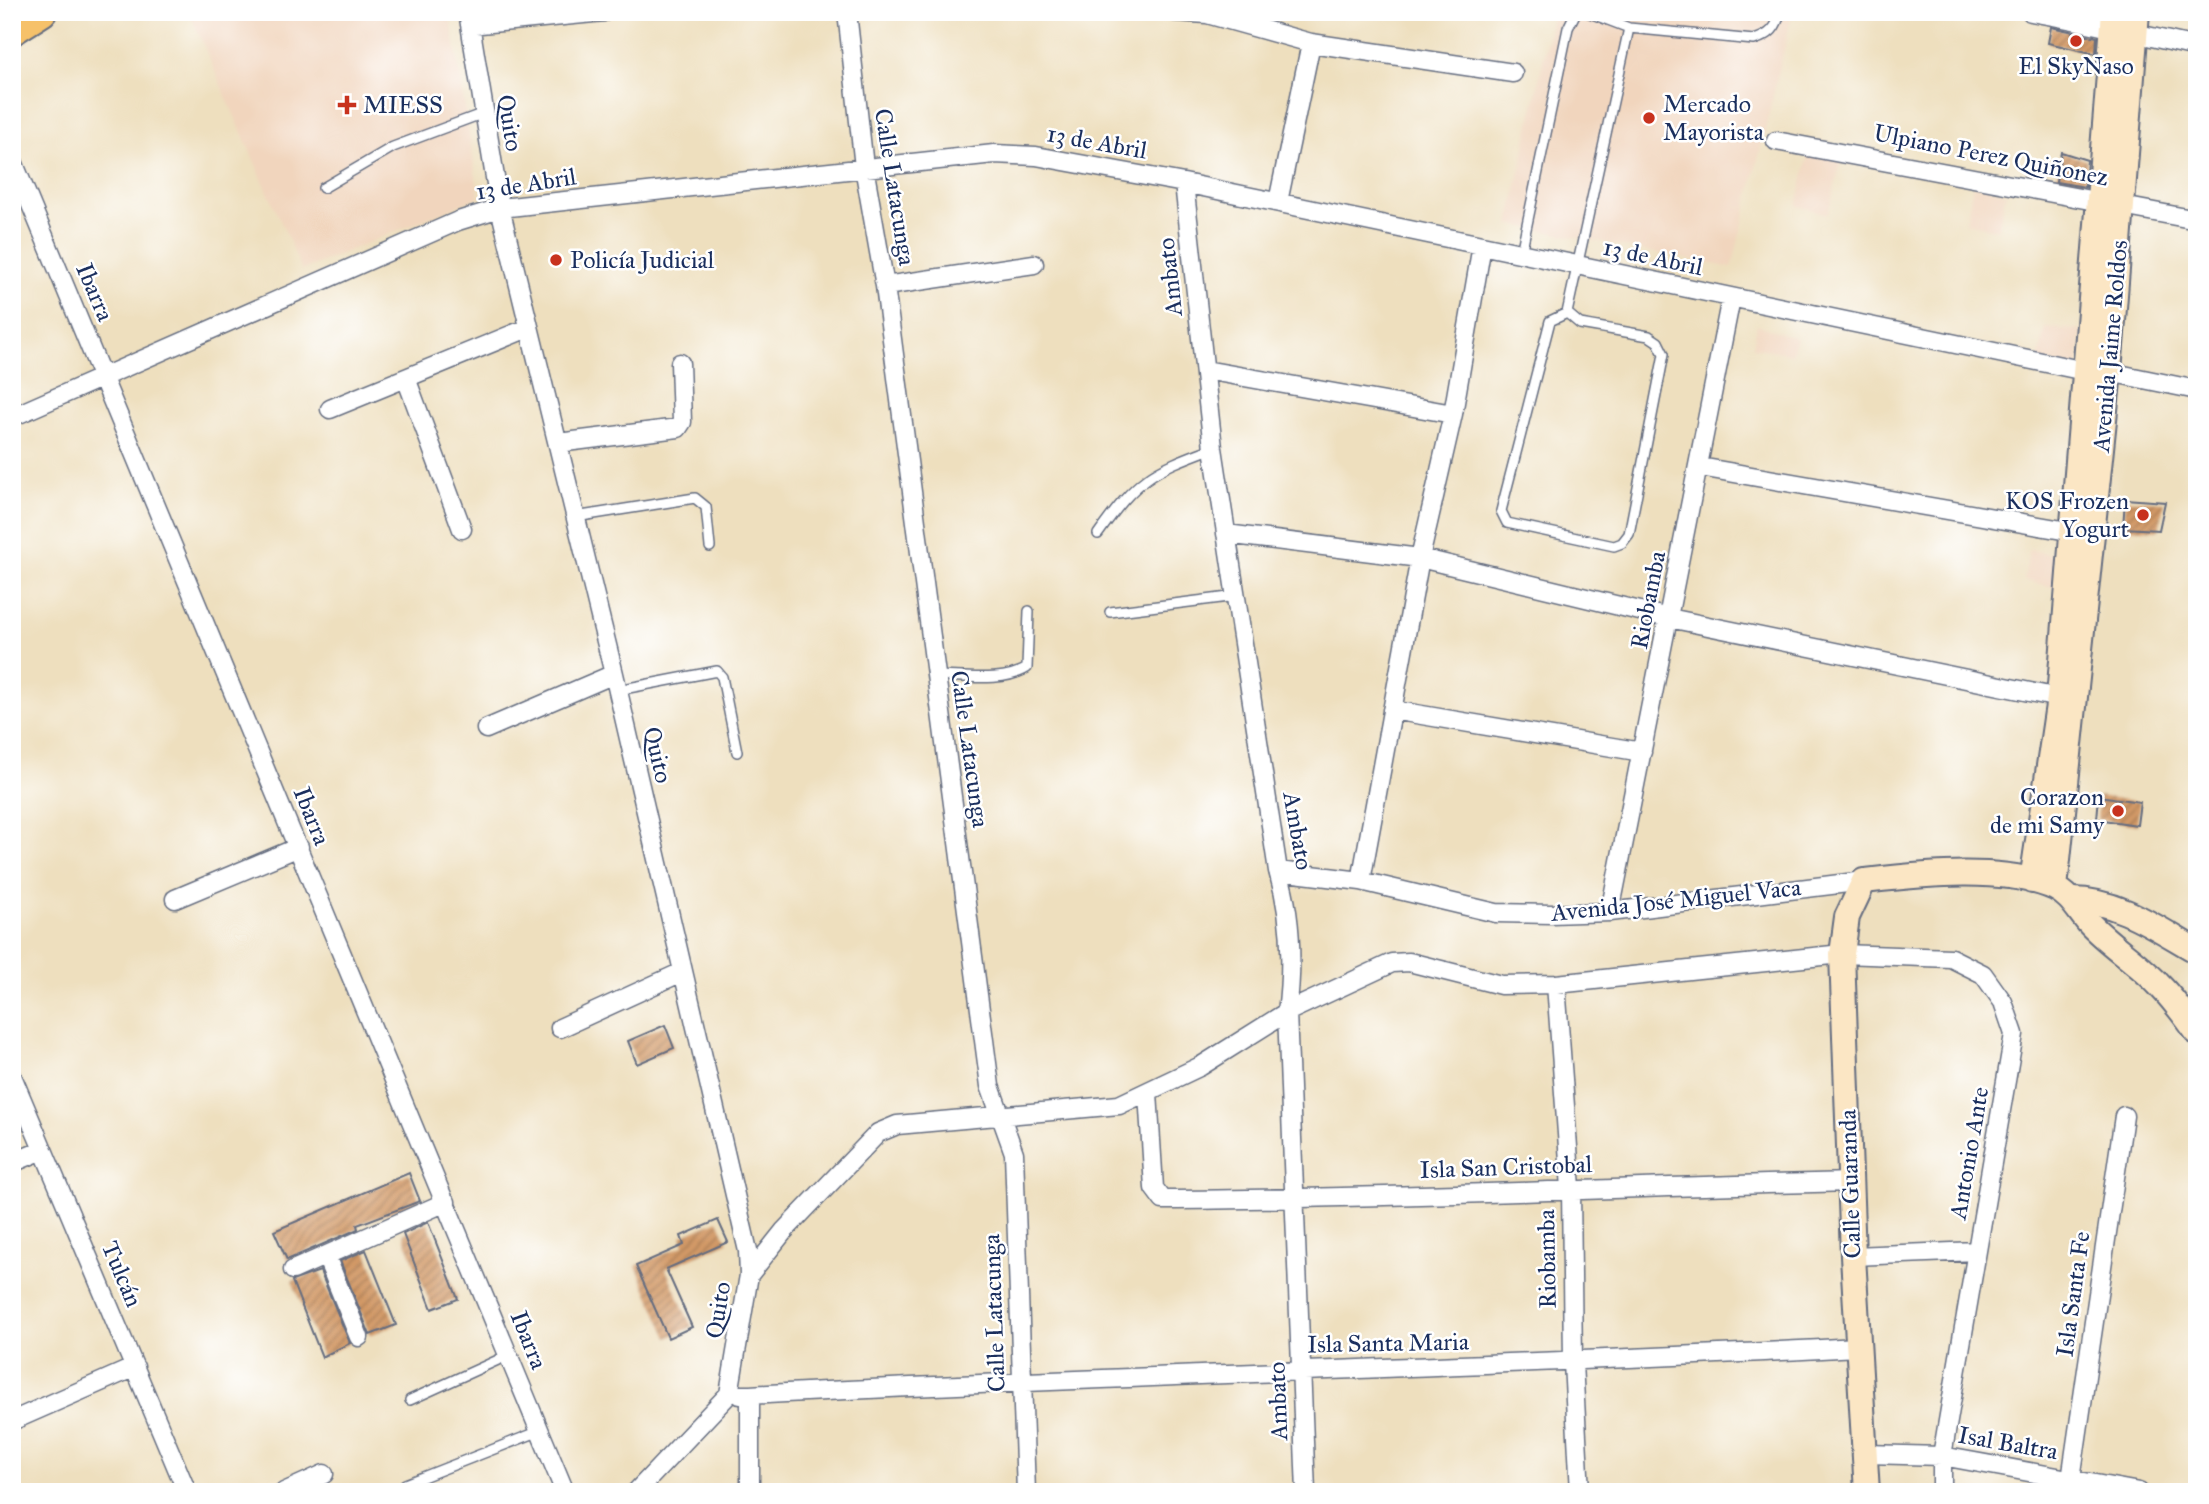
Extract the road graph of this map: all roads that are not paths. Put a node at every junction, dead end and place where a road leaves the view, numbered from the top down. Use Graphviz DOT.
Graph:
graph roads {
  1 [pos="20,12"];
  2 [pos="42,12"];
  3 [pos="604,12"];
  4 [pos="847,12"];
  5 [pos="1175,12"];
  6 [pos="1576,12"];
  7 [pos="1587,12"];
  8 [pos="1780,12"];
  9 [pos="2031,12"];
  10 [pos="1207,13"];
  11 [pos="12,17"];
  12 [pos="469,18"];
  13 [pos="2125,21"];
  14 [pos="1629,28"];
  15 [pos="12,31"];
  16 [pos="1311,43"];
  17 [pos="2197,47"];
  18 [pos="1513,74"];
  19 [pos="484,113"];
  20 [pos="1776,141"];
  21 [pos="12,159"];
  22 [pos="864,167"];
  23 [pos="1184,183"];
  24 [pos="323,188"];
  25 [pos="1278,202"];
  26 [pos="2111,202"];
  27 [pos="500,208"];
  28 [pos="2197,220"];
  29 [pos="1482,245"];
  30 [pos="1521,253"];
  31 [pos="1034,264"];
  32 [pos="1580,266"];
  33 [pos="885,286"];
  34 [pos="1731,298"];
  35 [pos="1567,313"];
  36 [pos="528,328"];
  37 [pos="680,363"];
  38 [pos="1205,370"];
  39 [pos="2097,372"];
  40 [pos="104,377"];
  41 [pos="406,378"];
  42 [pos="2197,390"];
  43 [pos="330,409"];
  44 [pos="1453,414"];
  45 [pos="12,417"];
  46 [pos="558,443"];
  47 [pos="1213,448"];
  48 [pos="1700,467"];
  49 [pos="575,517"];
  50 [pos="463,529"];
  51 [pos="2074,532"];
  52 [pos="1098,534"];
  53 [pos="1226,534"];
  54 [pos="710,547"];
  55 [pos="1420,558"];
  56 [pos="1237,596"];
  57 [pos="1029,611"];
  58 [pos="1110,612"];
  59 [pos="1669,618"];
  60 [pos="935,676"];
  61 [pos="616,682"];
  62 [pos="2059,698"];
  63 [pos="1392,710"];
  64 [pos="486,729"];
  65 [pos="737,752"];
  66 [pos="1642,752"];
  67 [pos="299,847"];
  68 [pos="1278,872"];
  69 [pos="1361,881"];
  70 [pos="1864,881"];
  71 [pos="2053,890"];
  72 [pos="175,899"];
  73 [pos="1610,912"];
  74 [pos="2197,951"];
  75 [pos="1842,954"];
  76 [pos="682,971"];
  77 [pos="1556,984"];
  78 [pos="1287,1012"];
  79 [pos="560,1028"];
  80 [pos="2197,1032"];
  81 [pos="12,1076"];
  82 [pos="1148,1093"];
  83 [pos="1003,1116"];
  84 [pos="2124,1116"];
  85 [pos="43,1150"];
  86 [pos="12,1163"];
  87 [pos="1851,1182"];
  88 [pos="1571,1188"];
  89 [pos="1295,1200"];
  90 [pos="446,1202"];
  91 [pos="1977,1251"];
  92 [pos="326,1256"];
  93 [pos="1853,1256"];
  94 [pos="293,1270"];
  95 [pos="749,1275"];
  96 [pos="359,1337"];
  97 [pos="1859,1347"];
  98 [pos="509,1354"];
  99 [pos="1573,1363"];
  100 [pos="135,1367"];
  101 [pos="1301,1370"];
  102 [pos="1021,1381"];
  103 [pos="729,1394"];
  104 [pos="750,1395"];
  105 [pos="410,1400"];
  106 [pos="14,1420"];
  107 [pos="540,1431"];
  108 [pos="1866,1454"];
  109 [pos="1942,1456"];
  110 [pos="324,1474"];
  111 [pos="2071,1479"];
  112 [pos="405,1484"];
  113 [pos="187,1492"];
  114 [pos="284,1492"];
  115 [pos="565,1492"];
  116 [pos="636,1492"];
  117 [pos="750,1492"];
  118 [pos="1026,1492"];
  119 [pos="1306,1492"];
  120 [pos="1580,1492"];
  121 [pos="1867,1492"];
  122 [pos="1942,1492"];
  123 [pos="2139,1492"];
  1 -- 11 [label="main road"];
  2 -- 15 [label="main road"];
  3 -- 12 [label="street"];
  4 -- 22 [label="street, Calle Latacunga"];
  5 -- 10 [label="street"];
  6 -- 30 [label="lane"];
  7 -- 14 [label="lane"];
  8 -- 14 [label="lane"];
  9 -- 13 [label="street"];
  10 -- 16 [label="street"];
  12 -- 19 [label="street, Quito"];
  13 -- 17 [label="street"];
  13 -- 26 [label="street, Avenida Jaime Roldos"];
  14 -- 32 [label="lane"];
  16 -- 18 [label="street"];
  16 -- 25 [label="street"];
  19 -- 24 [label="lane"];
  19 -- 27 [label="street, Quito"];
  20 -- 26 [label="street, Ulpiano Perez Quiñonez"];
  21 -- 40 [label="street, Ibarra"];
  22 -- 23 [label="street, 13 de Abril"];
  22 -- 27 [label="street, 13 de Abril"];
  22 -- 33 [label="street, Calle Latacunga"];
  23 -- 25 [label="street, 13 de Abril"];
  23 -- 38 [label="street, Ambato"];
  25 -- 29 [label="street, 13 de Abril"];
  26 -- 28 [label="street, Ulpiano Perez Quiñonez"];
  26 -- 39 [label="street, Avenida Jaime Roldos"];
  27 -- 36 [label="street, Quito"];
  27 -- 40 [label="street, 13 de Abril"];
  29 -- 30 [label="street, 13 de Abril"];
  29 -- 44 [label="street"];
  30 -- 32 [label="street, 13 de Abril"];
  31 -- 33 [label="street"];
  32 -- 34 [label="street, 13 de Abril"];
  32 -- 35 [label="lane"];
  33 -- 60 [label="street, Calle Latacunga"];
  34 -- 39 [label="street, 13 de Abril"];
  34 -- 48 [label="street, Riobamba"];
  35 -- 35 [label="lane"];
  36 -- 41 [label="street"];
  36 -- 46 [label="street, Quito"];
  37 -- 46 [label="street"];
  38 -- 44 [label="street"];
  38 -- 47 [label="street, Ambato"];
  39 -- 42 [label="street, 13 de Abril"];
  39 -- 51 [label="street, Avenida Jaime Roldos"];
  39 -- 71 [label="street, Avenida Jaime Roldos"];
  40 -- 45 [label="street, 13 de Abril"];
  40 -- 67 [label="street, Ibarra"];
  41 -- 43 [label="street"];
  41 -- 50 [label="street"];
  44 -- 55 [label="street"];
  46 -- 49 [label="street, Quito"];
  47 -- 52 [label="lane"];
  47 -- 53 [label="street, Ambato"];
  48 -- 51 [label="street"];
  48 -- 59 [label="street, Riobamba"];
  49 -- 54 [label="lane"];
  49 -- 61 [label="street, Quito"];
  51 -- 62 [label="street, Avenida Jaime Roldos"];
  53 -- 55 [label="street"];
  53 -- 56 [label="street, Ambato"];
  55 -- 59 [label="street"];
  55 -- 63 [label="street"];
  56 -- 58 [label="lane"];
  56 -- 68 [label="street, Ambato"];
  57 -- 60 [label="lane"];
  59 -- 62 [label="street"];
  59 -- 66 [label="street, Riobamba"];
  60 -- 83 [label="street, Calle Latacunga"];
  61 -- 64 [label="street"];
  61 -- 65 [label="lane"];
  61 -- 76 [label="street, Quito"];
  62 -- 71 [label="street, Avenida Jaime Roldos"];
  63 -- 66 [label="street"];
  63 -- 69 [label="street"];
  66 -- 73 [label="street, Riobamba"];
  67 -- 72 [label="street"];
  67 -- 90 [label="street, Ibarra"];
  68 -- 69 [label="street, Avenida José Miguel Vaca"];
  68 -- 78 [label="street, Ambato"];
  69 -- 73 [label="street, Avenida José Miguel Vaca"];
  70 -- 71 [label="street, Avenida José Miguel Vaca"];
  70 -- 73 [label="street, Avenida José Miguel Vaca"];
  70 -- 75 [label="street, Calle Guaranda"];
  71 -- 74 [label="street, Avenida José Miguel Vaca"];
  71 -- 80 [label="street"];
  75 -- 77 [label="street, Antonio Ante"];
  75 -- 87 [label="street, Calle Guaranda"];
  75 -- 91 [label="street, Antonio Ante"];
  76 -- 79 [label="street"];
  76 -- 95 [label="street, Quito"];
  77 -- 78 [label="street, Antonio Ante"];
  77 -- 88 [label="street, Riobamba"];
  78 -- 82 [label="street, Antonio Ante"];
  78 -- 89 [label="street, Ambato"];
  81 -- 85 [label="street, Tulcán"];
  82 -- 83 [label="street, Antonio Ante"];
  82 -- 89 [label="street, Isla San Cristobal"];
  83 -- 95 [label="street, Antonio Ante"];
  83 -- 102 [label="street, Calle Latacunga"];
  84 -- 111 [label="street, Isla Santa Fe"];
  85 -- 86 [label="street"];
  85 -- 100 [label="street, Tulcán"];
  87 -- 88 [label="street, Isla San Cristobal"];
  87 -- 93 [label="street, Calle Guaranda"];
  88 -- 89 [label="street, Isla San Cristobal"];
  88 -- 99 [label="street, Riobamba"];
  89 -- 101 [label="street, Ambato"];
  90 -- 92 [label="street"];
  90 -- 98 [label="street, Ibarra"];
  91 -- 93 [label="street"];
  91 -- 109 [label="street, Antonio Ante"];
  92 -- 94 [label="street"];
  92 -- 96 [label="street"];
  93 -- 97 [label="street, Calle Guaranda"];
  95 -- 103 [label="street, Quito"];
  97 -- 99 [label="street, Isla Santa Maria"];
  97 -- 108 [label="street, Calle Guaranda"];
  98 -- 105 [label="lane"];
  98 -- 107 [label="street, Ibarra"];
  99 -- 101 [label="street, Isla Santa Maria"];
  99 -- 120 [label="street, Riobamba"];
  100 -- 106 [label="street"];
  100 -- 113 [label="street, Tulcán"];
  101 -- 102 [label="street, Isla Santa Maria"];
  101 -- 119 [label="street, Ambato"];
  102 -- 104 [label="street, Isla Santa Maria"];
  102 -- 118 [label="street, Calle Latacunga"];
  103 -- 104 [label="street"];
  103 -- 116 [label="street"];
  104 -- 117 [label="street"];
  107 -- 112 [label="lane"];
  107 -- 115 [label="street, Ibarra"];
  108 -- 109 [label="street, Isal Baltra"];
  108 -- 121 [label="street, Calle Guaranda"];
  109 -- 111 [label="street, Isal Baltra"];
  109 -- 122 [label="street, Antonio Ante"];
  110 -- 114 [label="street"];
  111 -- 123 [label="street, Isal Baltra"];
}
